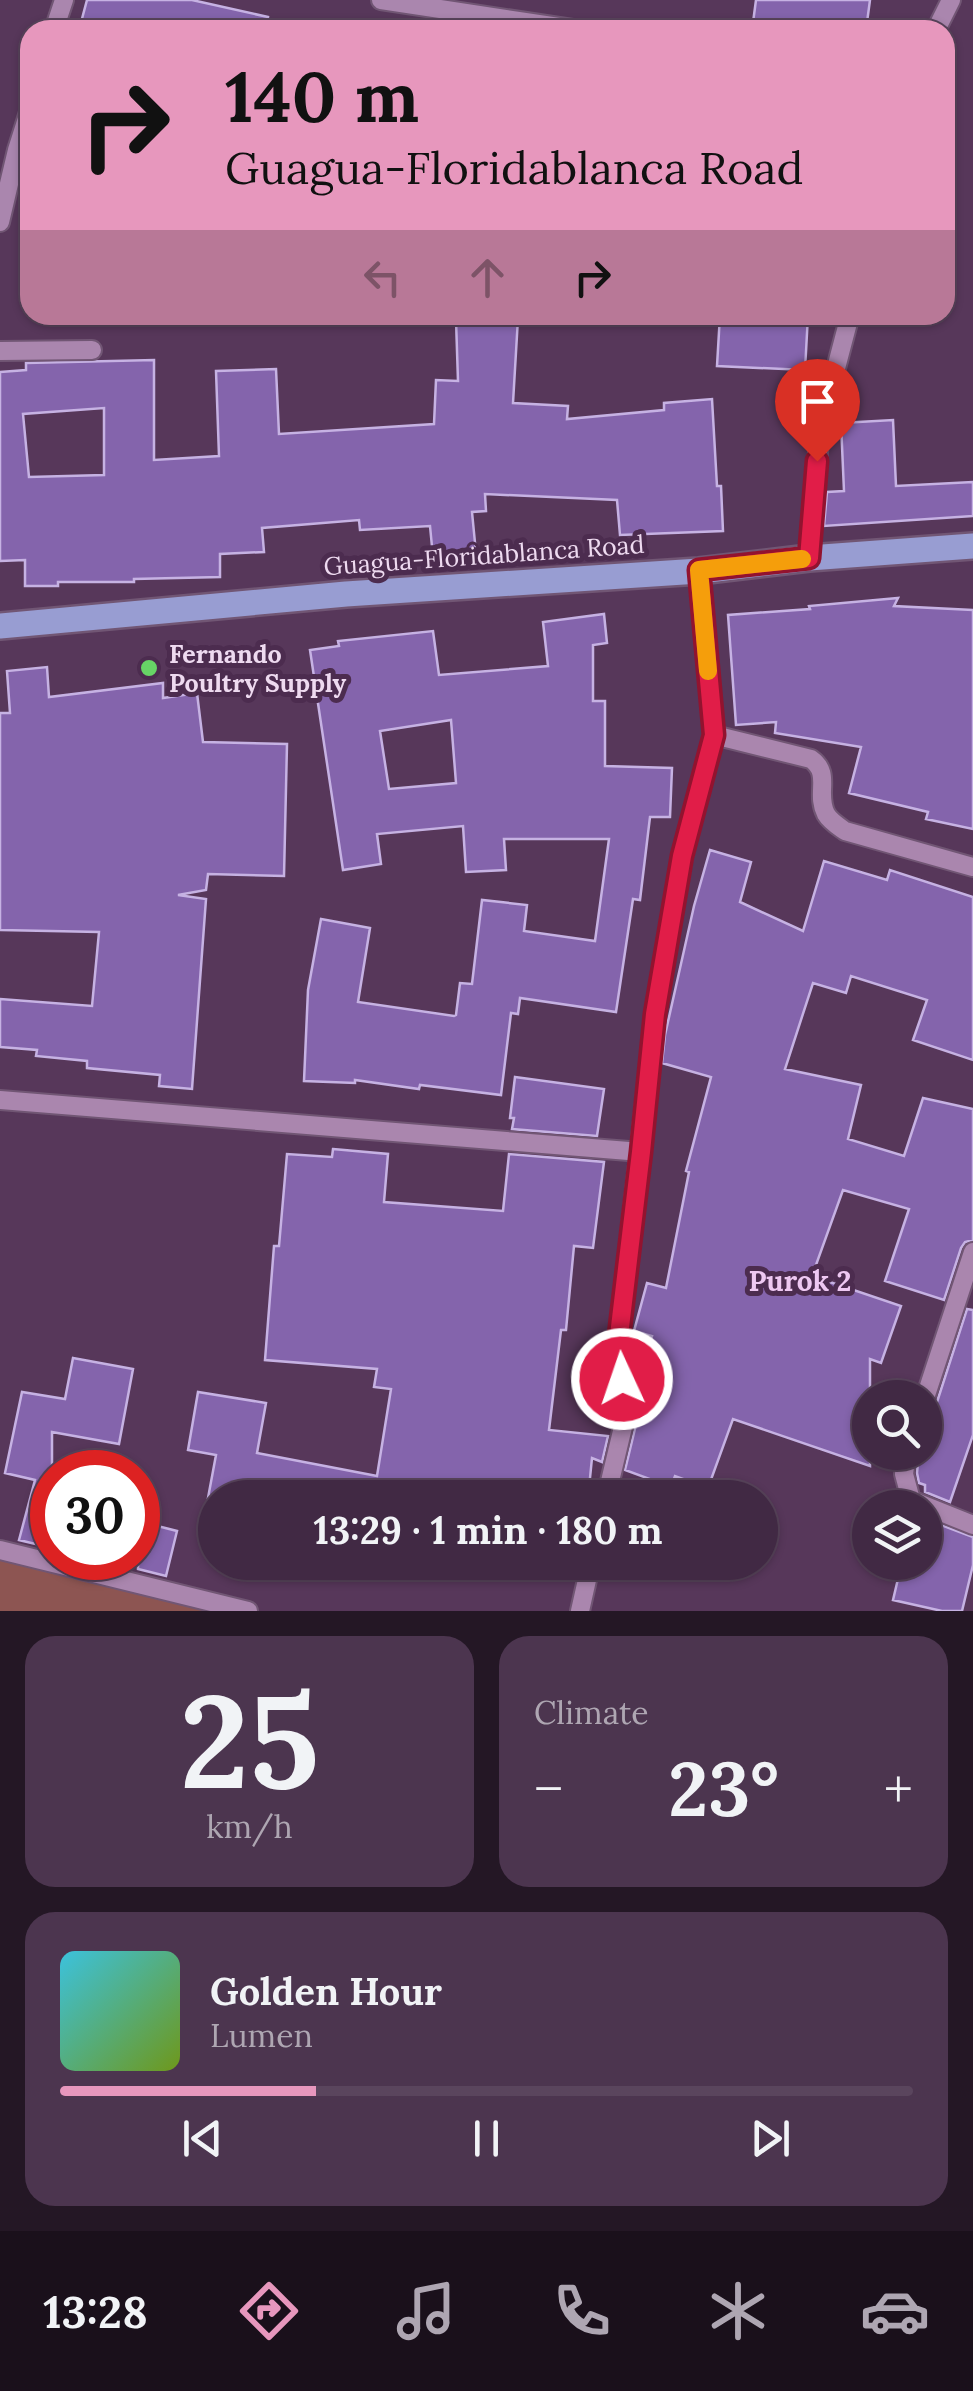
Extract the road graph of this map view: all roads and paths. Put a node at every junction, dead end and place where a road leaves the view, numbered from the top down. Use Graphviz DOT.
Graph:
graph roads {
  1 [pos="381,0"];
  2 [pos="513,20"];
  3 [pos="9,150"];
  4 [pos="0,222"];
  5 [pos="847,325"];
  6 [pos="92,350"];
  7 [pos="0,351"];
  8 [pos="973,546"];
  9 [pos="809,558"];
  10 [pos="699,570"];
  11 [pos="0,626"];
  12 [pos="714,735"];
  13 [pos="973,867"];
  14 [pos="0,1100"];
  15 [pos="641,1152"];
  16 [pos="973,1252"];
  17 [pos="930,1380"];
  18 [pos="905,1470"];
  19 [pos="610,1480"];
  20 [pos="973,1525"];
  21 [pos="0,1550"];
  22 [pos="588,1580"];
  23 [pos="248,1611"];
  24 [pos="580,1611"];
  1 -- 2 [label="street"];
  3 -- 4 [label="street"];
  5 -- 9 [label="street"];
  6 -- 7 [label="street"];
  8 -- 9 [label="main road, Guagua-Floridablanca Road"];
  9 -- 10 [label="main road, Guagua-Floridablanca Road"];
  10 -- 11 [label="main road, Guagua-Floridablanca Road"];
  10 -- 12 [label="street"];
  12 -- 13 [label="street"];
  12 -- 15 [label="street"];
  14 -- 15 [label="street"];
  15 -- 19 [label="street"];
  16 -- 17 [label="street"];
  18 -- 20 [label="street"];
  21 -- 23 [label="street"];
  22 -- 24 [label="street"];
}
